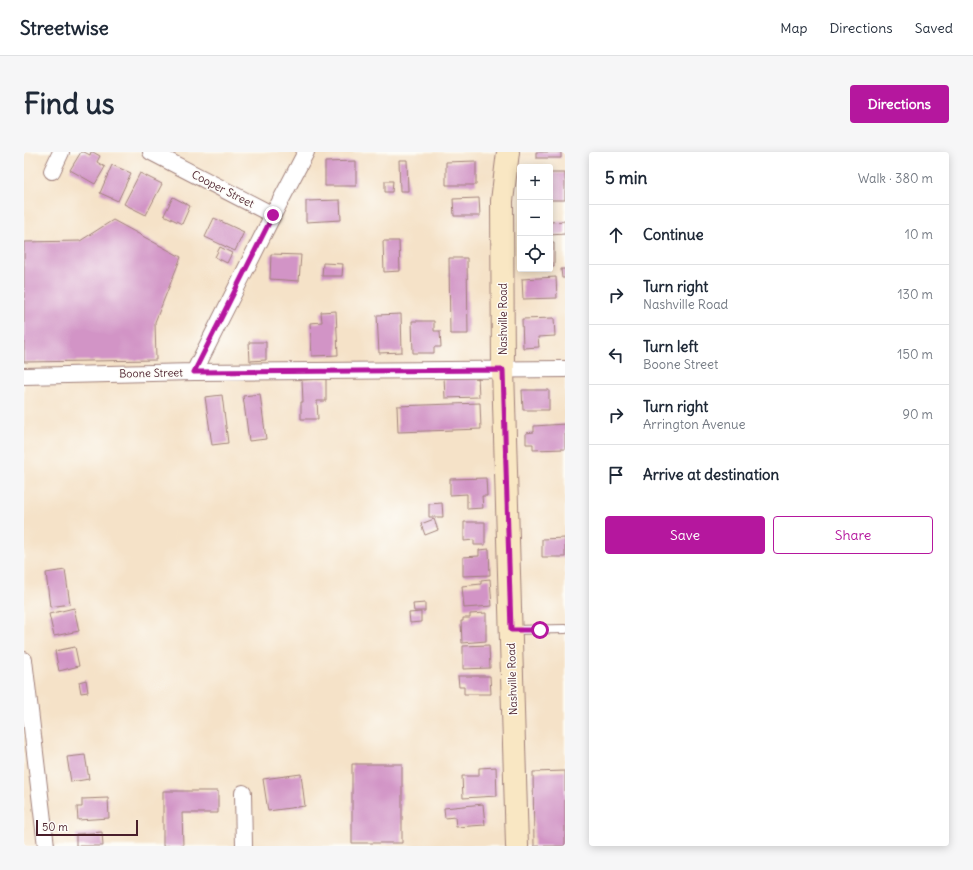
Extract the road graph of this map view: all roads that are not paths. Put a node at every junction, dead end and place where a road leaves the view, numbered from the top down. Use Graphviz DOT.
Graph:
graph roads {
  1 [pos="61,152"];
  2 [pos="151,152"];
  3 [pos="306,152"];
  4 [pos="508,152"];
  5 [pos="52,171"];
  6 [pos="273,215"];
  7 [pos="565,368"];
  8 [pos="503,370"];
  9 [pos="194,372"];
  10 [pos="24,376"];
  11 [pos="565,629"];
  12 [pos="511,630"];
  13 [pos="24,660"];
  14 [pos="243,793"];
  15 [pos="46,846"];
  16 [pos="244,846"];
  17 [pos="517,846"];
  1 -- 5 [label="street"];
  2 -- 6 [label="street, Cooper Street"];
  3 -- 6 [label="street"];
  4 -- 8 [label="main road, Nashville Road"];
  6 -- 9 [label="street"];
  7 -- 8 [label="street, Boone Street"];
  8 -- 9 [label="street, Boone Street"];
  8 -- 12 [label="main road, Nashville Road"];
  9 -- 10 [label="street, Boone Street"];
  11 -- 12 [label="lane"];
  12 -- 17 [label="main road, Nashville Road"];
  13 -- 15 [label="street"];
  14 -- 16 [label="street"];
}
